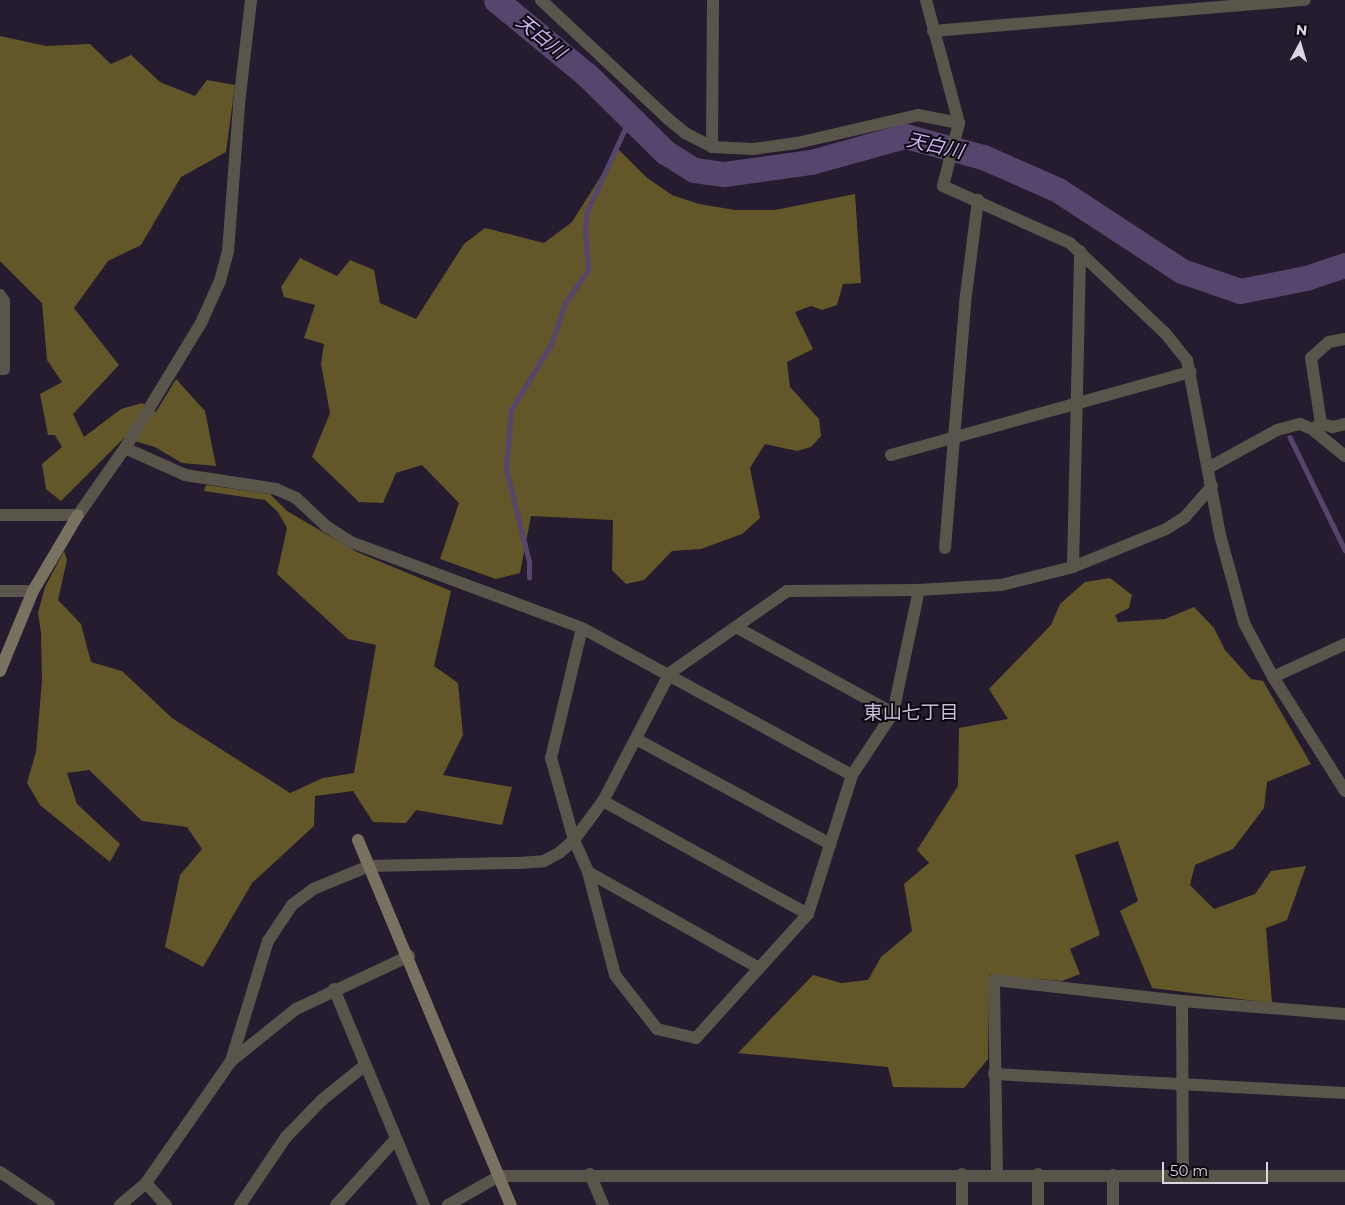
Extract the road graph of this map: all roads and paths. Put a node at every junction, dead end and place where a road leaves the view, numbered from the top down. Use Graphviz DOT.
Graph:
graph roads {
  1 [pos="251,0"];
  2 [pos="541,0"];
  3 [pos="714,0"];
  4 [pos="926,0"];
  5 [pos="1305,0"];
  6 [pos="934,31"];
  7 [pos="959,122"];
  8 [pos="712,147"];
  9 [pos="978,200"];
  10 [pos="1080,251"];
  11 [pos="0,295"];
  12 [pos="1345,339"];
  13 [pos="0,369"];
  14 [pos="1191,372"];
  15 [pos="1076,404"];
  16 [pos="1345,424"];
  17 [pos="1316,426"];
  18 [pos="953,438"];
  19 [pos="125,448"];
  20 [pos="890,454"];
  21 [pos="1345,456"];
  22 [pos="1208,468"];
  23 [pos="1212,486"];
  24 [pos="0,514"];
  25 [pos="78,515"];
  26 [pos="945,548"];
  27 [pos="1073,567"];
  28 [pos="919,590"];
  29 [pos="0,591"];
  30 [pos="33,592"];
  31 [pos="736,627"];
  32 [pos="582,628"];
  33 [pos="1345,644"];
  34 [pos="1,665"];
  35 [pos="670,673"];
  36 [pos="1273,677"];
  37 [pos="893,713"];
  38 [pos="636,739"];
  39 [pos="852,775"];
  40 [pos="1345,791"];
  41 [pos="603,800"];
  42 [pos="358,840"];
  43 [pos="574,840"];
  44 [pos="830,844"];
  45 [pos="369,866"];
  46 [pos="588,872"];
  47 [pos="808,914"];
  48 [pos="409,956"];
  49 [pos="757,967"];
  50 [pos="334,989"];
  51 [pos="1182,1001"];
  52 [pos="1345,1014"];
  53 [pos="231,1061"];
  54 [pos="364,1066"];
  55 [pos="994,1074"];
  56 [pos="1184,1084"];
  57 [pos="1345,1093"];
  58 [pos="395,1140"];
  59 [pos="0,1172"];
  60 [pos="590,1174"];
  61 [pos="962,1174"];
  62 [pos="996,1174"];
  63 [pos="1038,1174"];
  64 [pos="1113,1175"];
  65 [pos="1183,1175"];
  66 [pos="499,1176"];
  67 [pos="1345,1176"];
  68 [pos="146,1183"];
  69 [pos="49,1205"];
  70 [pos="120,1205"];
  71 [pos="166,1205"];
  72 [pos="240,1205"];
  73 [pos="336,1205"];
  74 [pos="424,1205"];
  75 [pos="448,1205"];
  76 [pos="511,1205"];
  77 [pos="603,1205"];
  78 [pos="962,1205"];
  79 [pos="1038,1205"];
  80 [pos="1113,1205"];
  1 -- 19 [label="street"];
  2 -- 8 [label="street"];
  3 -- 8 [label="street"];
  4 -- 6 [label="street"];
  5 -- 6 [label="street"];
  6 -- 7 [label="street"];
  7 -- 8 [label="street"];
  7 -- 9 [label="street"];
  9 -- 10 [label="street"];
  9 -- 18 [label="street"];
  10 -- 14 [label="street"];
  10 -- 15 [label="street"];
  11 -- 13 [label="street"];
  12 -- 17 [label="street"];
  14 -- 15 [label="street"];
  14 -- 22 [label="street"];
  15 -- 18 [label="street"];
  15 -- 27 [label="street"];
  16 -- 17 [label="street"];
  17 -- 21 [label="street"];
  17 -- 22 [label="street"];
  18 -- 20 [label="street"];
  18 -- 26 [label="street"];
  19 -- 25 [label="street"];
  19 -- 32 [label="street"];
  22 -- 23 [label="street"];
  23 -- 27 [label="street"];
  23 -- 36 [label="street"];
  24 -- 25 [label="street"];
  25 -- 30 [label="street"];
  27 -- 28 [label="street"];
  28 -- 31 [label="street"];
  28 -- 37 [label="street"];
  29 -- 30 [label="street"];
  30 -- 34 [label="street"];
  31 -- 35 [label="street"];
  31 -- 37 [label="street"];
  32 -- 35 [label="street"];
  32 -- 43 [label="street"];
  33 -- 36 [label="street"];
  35 -- 38 [label="street"];
  35 -- 39 [label="street"];
  36 -- 40 [label="street"];
  37 -- 39 [label="street"];
  38 -- 41 [label="street"];
  38 -- 44 [label="street"];
  39 -- 44 [label="street"];
  41 -- 43 [label="street"];
  41 -- 47 [label="street"];
  42 -- 45 [label="street"];
  43 -- 45 [label="street"];
  43 -- 46 [label="street"];
  44 -- 47 [label="street"];
  45 -- 48 [label="street"];
  45 -- 53 [label="street"];
  46 -- 49 [label="street"];
  46 -- 49 [label="street"];
  47 -- 49 [label="street"];
  48 -- 50 [label="street"];
  48 -- 66 [label="street"];
  50 -- 53 [label="street"];
  50 -- 54 [label="street"];
  51 -- 52 [label="street"];
  51 -- 55 [label="street"];
  51 -- 56 [label="street"];
  53 -- 68 [label="street"];
  54 -- 58 [label="street"];
  54 -- 72 [label="street"];
  55 -- 56 [label="street"];
  55 -- 62 [label="street"];
  56 -- 57 [label="street"];
  56 -- 65 [label="street"];
  58 -- 73 [label="street"];
  58 -- 74 [label="street"];
  59 -- 69 [label="street"];
  60 -- 61 [label="street"];
  60 -- 66 [label="street"];
  60 -- 77 [label="street"];
  61 -- 62 [label="street"];
  61 -- 78 [label="street"];
  62 -- 63 [label="street"];
  63 -- 64 [label="street"];
  63 -- 79 [label="street"];
  64 -- 65 [label="street"];
  64 -- 80 [label="street"];
  65 -- 67 [label="street"];
  66 -- 75 [label="street"];
  66 -- 76 [label="street"];
  68 -- 70 [label="street"];
  68 -- 71 [label="street"];
}
